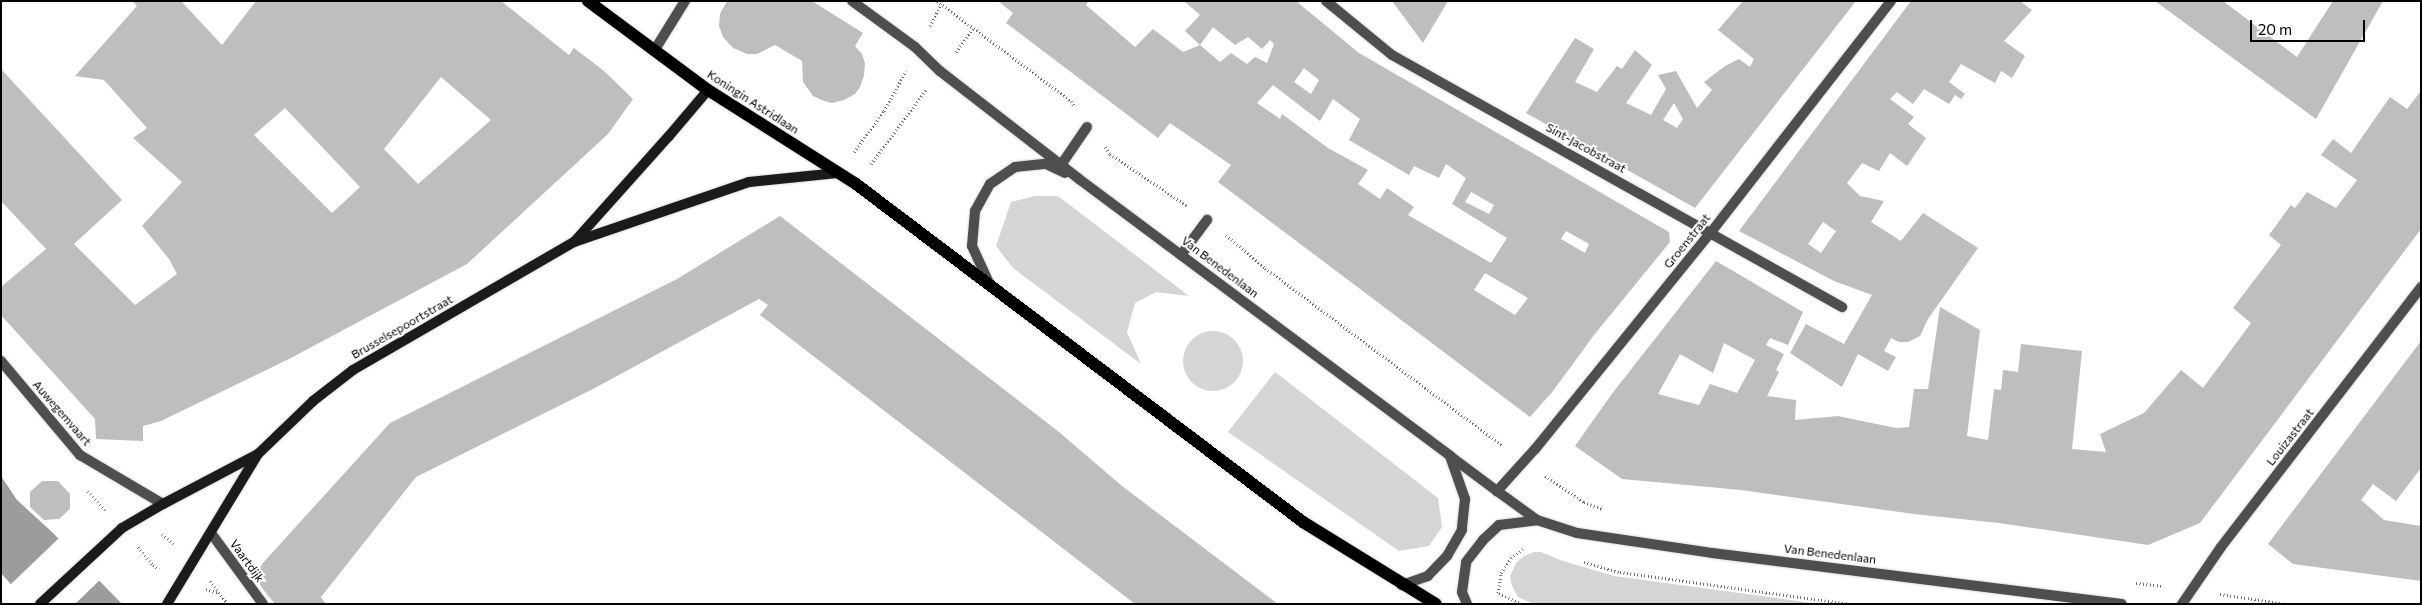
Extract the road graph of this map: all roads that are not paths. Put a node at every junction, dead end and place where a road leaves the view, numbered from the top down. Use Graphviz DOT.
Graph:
graph roads {
  1 [pos="588,1"];
  2 [pos="685,1"];
  3 [pos="852,1"];
  4 [pos="1326,1"];
  5 [pos="1890,1"];
  6 [pos="864,6"];
  7 [pos="654,51"];
  8 [pos="708,90"];
  9 [pos="1087,128"];
  10 [pos="1061,165"];
  11 [pos="838,173"];
  12 [pos="1079,179"];
  13 [pos="1207,220"];
  14 [pos="1711,232"];
  15 [pos="574,242"];
  16 [pos="1181,255"];
  17 [pos="2421,287"];
  18 [pos="991,288"];
  19 [pos="1842,307"];
  20 [pos="1,361"];
  21 [pos="258,454"];
  22 [pos="1450,456"];
  23 [pos="1497,491"];
  24 [pos="163,504"];
  25 [pos="1537,520"];
  26 [pos="211,534"];
  27 [pos="1402,585"];
  28 [pos="40,604"];
  29 [pos="167,604"];
  30 [pos="263,604"];
  31 [pos="1436,604"];
  32 [pos="1467,604"];
  33 [pos="2122,604"];
  34 [pos="2182,604"];
  1 -- 7 [label="main road, Koningin Astridlaan"];
  2 -- 7 [label="street"];
  3 -- 6 [label="street"];
  4 -- 14 [label="street, Sint-Jacobstraat"];
  5 -- 14 [label="street, Groenstraat"];
  6 -- 10 [label="street, Van Benedenlaan"];
  7 -- 8 [label="main road, Koningin Astridlaan"];
  8 -- 11 [label="main road, Koningin Astridlaan"];
  8 -- 15 [label="main road, Brusselsepoortstraat"];
  9 -- 10 [label="street"];
  10 -- 12 [label="street, Van Benedenlaan"];
  11 -- 15 [label="main road, Brusselsepoortstraat"];
  11 -- 18 [label="main road"];
  12 -- 16 [label="street, Van Benedenlaan"];
  12 -- 18 [label="street"];
  13 -- 16 [label="street"];
  14 -- 19 [label="street, Sint-Jacobstraat"];
  14 -- 23 [label="street, Groenstraat"];
  15 -- 21 [label="main road, Brusselsepoortstraat"];
  16 -- 22 [label="street, Van Benedenlaan"];
  17 -- 34 [label="street, Louizastraat"];
  18 -- 27 [label="main road"];
  20 -- 24 [label="street, Auwegemvaart"];
  21 -- 24 [label="main road, Brusselsepoortstraat"];
  21 -- 26 [label="main road, Brusselsepoortstraat"];
  22 -- 23 [label="street, Van Benedenlaan"];
  22 -- 27 [label="street"];
  23 -- 25 [label="street, Van Benedenlaan"];
  24 -- 28 [label="main road, Brusselsepoortstraat"];
  25 -- 32 [label="street, Van Benedenlaan"];
  25 -- 33 [label="street, Van Benedenlaan"];
  26 -- 29 [label="main road, Brusselsepoortstraat"];
  26 -- 30 [label="street, Vaartdijk"];
  27 -- 31 [label="main road"];
}
